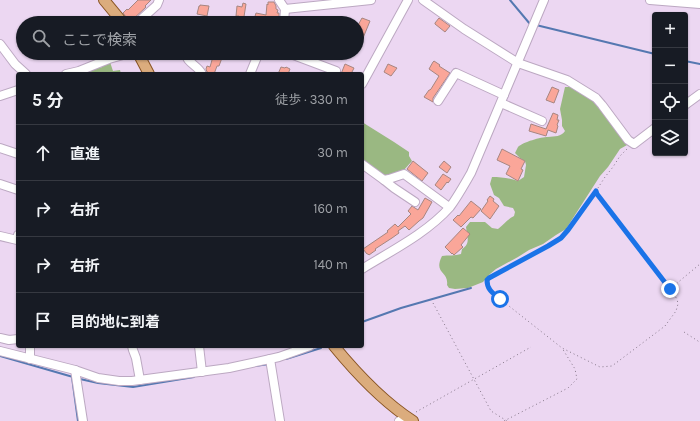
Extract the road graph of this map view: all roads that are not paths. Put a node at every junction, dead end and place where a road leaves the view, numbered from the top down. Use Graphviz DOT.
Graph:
graph roads {
  1 [pos="104,0"];
  2 [pos="159,0"];
  3 [pos="279,0"];
  4 [pos="371,0"];
  5 [pos="408,0"];
  6 [pos="423,0"];
  7 [pos="544,0"];
  8 [pos="650,0"];
  9 [pos="676,1"];
  10 [pos="700,4"];
  11 [pos="285,9"];
  12 [pos="117,16"];
  13 [pos="145,16"];
  14 [pos="284,16"];
  15 [pos="0,44"];
  16 [pos="106,60"];
  17 [pos="141,60"];
  18 [pos="187,60"];
  19 [pos="256,60"];
  20 [pos="307,60"];
  21 [pos="518,63"];
  22 [pos="336,71"];
  23 [pos="24,72"];
  24 [pos="75,72"];
  25 [pos="147,72"];
  26 [pos="201,72"];
  27 [pos="251,72"];
  28 [pos="364,80"];
  29 [pos="16,91"];
  30 [pos="700,94"];
  31 [pos="504,95"];
  32 [pos="0,96"];
  33 [pos="438,101"];
  34 [pos="501,103"];
  35 [pos="688,103"];
  36 [pos="542,121"];
  37 [pos="652,130"];
  38 [pos="0,148"];
  39 [pos="16,153"];
  40 [pos="364,165"];
  41 [pos="384,180"];
  42 [pos="0,184"];
  43 [pos="16,189"];
  44 [pos="415,202"];
  45 [pos="450,207"];
  46 [pos="0,236"];
  47 [pos="16,240"];
  48 [pos="364,268"];
  49 [pos="0,338"];
  50 [pos="16,339"];
  51 [pos="30,348"];
  52 [pos="133,348"];
  53 [pos="199,348"];
  54 [pos="304,348"];
  55 [pos="336,348"];
  56 [pos="0,352"];
  57 [pos="30,359"];
  58 [pos="270,359"];
  59 [pos="75,370"];
  60 [pos="202,372"];
  61 [pos="140,380"];
  62 [pos="406,420"];
  63 [pos="83,421"];
  64 [pos="280,421"];
  1 -- 12 [label="main road"];
  2 -- 13 [label="street"];
  3 -- 11 [label="street"];
  4 -- 11 [label="street"];
  5 -- 28 [label="street"];
  6 -- 21 [label="street"];
  7 -- 21 [label="street"];
  8 -- 9 [label="street"];
  9 -- 10 [label="street"];
  11 -- 14 [label="street"];
  15 -- 23 [label="street"];
  16 -- 24 [label="street"];
  17 -- 25 [label="main road"];
  18 -- 26 [label="street"];
  19 -- 27 [label="street"];
  20 -- 22 [label="street"];
  21 -- 31 [label="street"];
  21 -- 37 [label="street"];
  29 -- 32 [label="street"];
  30 -- 35 [label="street"];
  31 -- 33 [label="street"];
  31 -- 34 [label="street"];
  34 -- 36 [label="street"];
  34 -- 45 [label="street"];
  38 -- 39 [label="street"];
  40 -- 41 [label="street"];
  41 -- 44 [label="street"];
  41 -- 45 [label="street"];
  42 -- 43 [label="street"];
  45 -- 48 [label="street"];
  46 -- 47 [label="street"];
  49 -- 50 [label="street"];
  51 -- 57 [label="street"];
  52 -- 61 [label="street"];
  53 -- 60 [label="street"];
  54 -- 58 [label="street"];
  55 -- 62 [label="main road"];
  56 -- 57 [label="street"];
  57 -- 59 [label="street"];
  58 -- 60 [label="street"];
  58 -- 64 [label="street"];
  59 -- 61 [label="street"];
  59 -- 63 [label="street"];
  60 -- 61 [label="street"];
}
